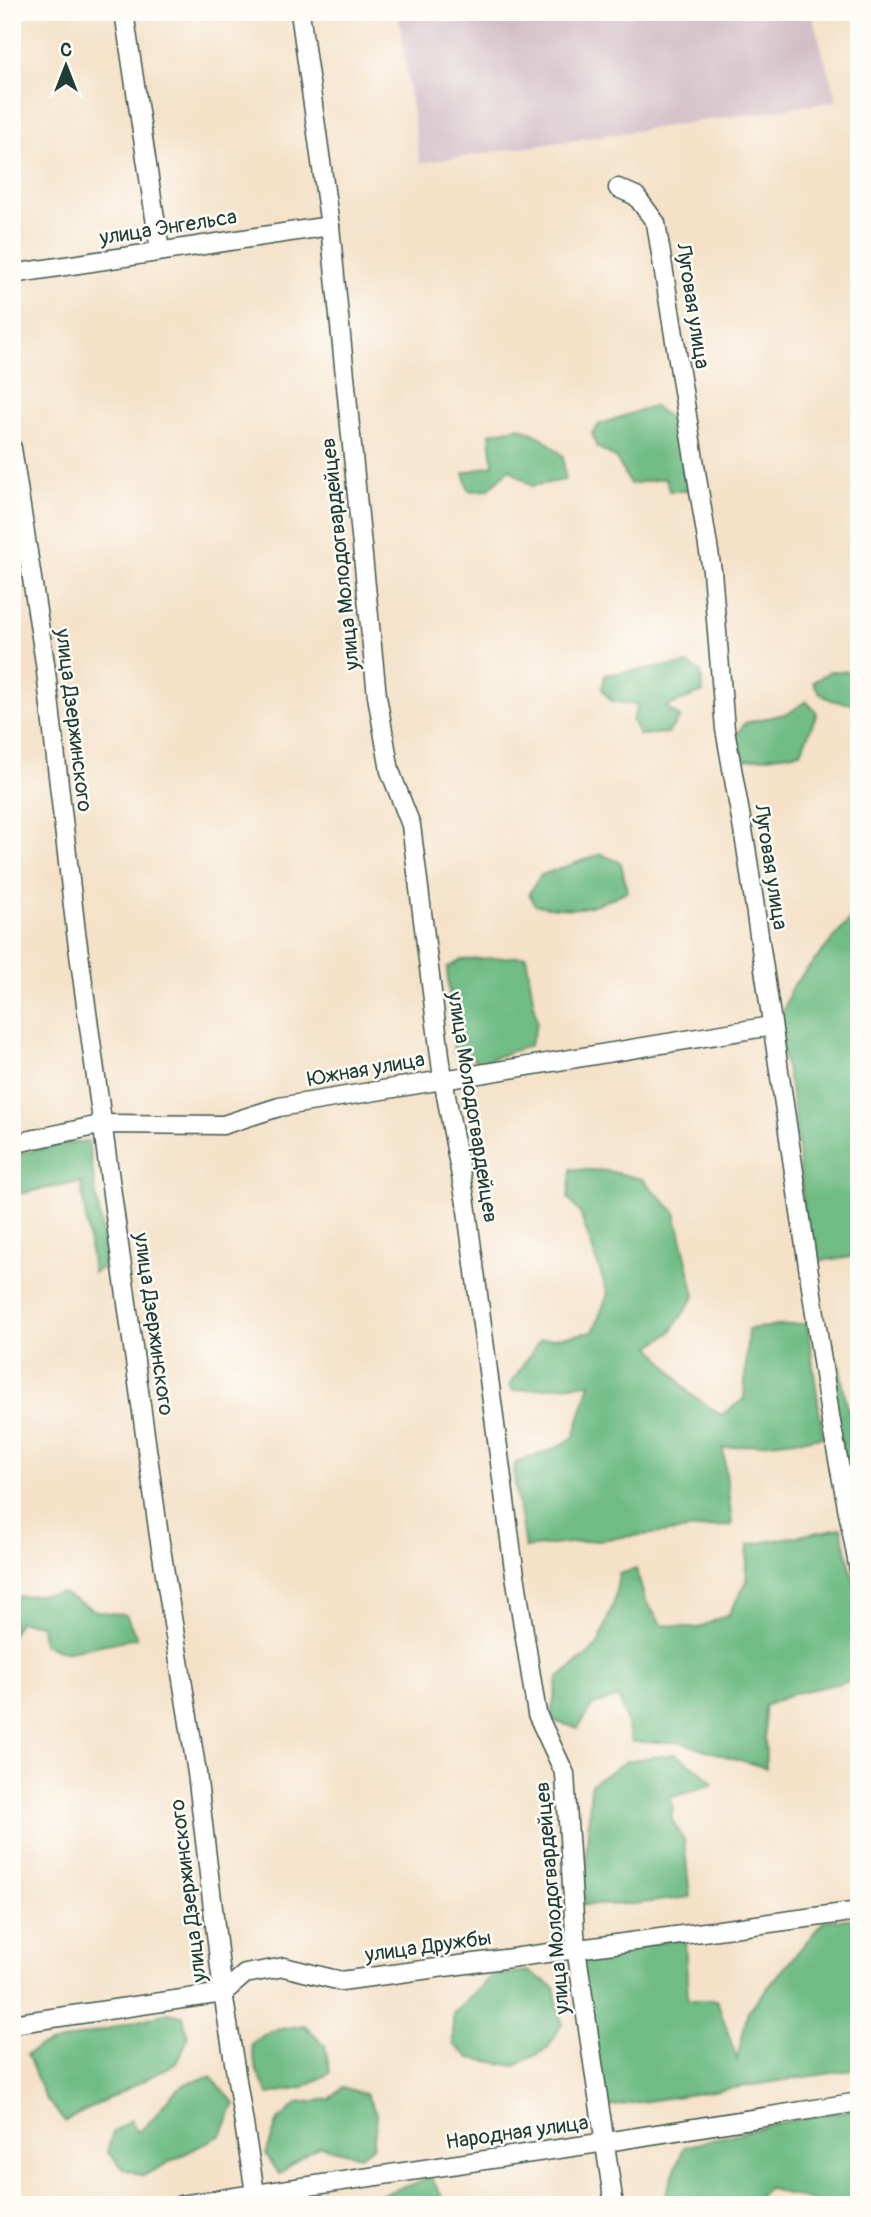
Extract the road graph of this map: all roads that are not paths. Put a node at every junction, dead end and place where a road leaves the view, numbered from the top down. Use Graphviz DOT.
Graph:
graph roads {
  1 [pos="124,12"];
  2 [pos="300,12"];
  3 [pos="618,188"];
  4 [pos="330,226"];
  5 [pos="160,251"];
  6 [pos="12,274"];
  7 [pos="12,448"];
  8 [pos="771,1026"];
  9 [pos="443,1079"];
  10 [pos="104,1124"];
  11 [pos="12,1144"];
  12 [pos="859,1570"];
  13 [pos="859,1911"];
  14 [pos="576,1948"];
  15 [pos="223,1993"];
  16 [pos="12,2024"];
  17 [pos="859,2102"];
  18 [pos="606,2142"];
  19 [pos="256,2199"];
  20 [pos="181,2205"];
  21 [pos="614,2205"];
  1 -- 5 [label="street"];
  2 -- 4 [label="street, улица Молодогвардейцев"];
  3 -- 8 [label="street, Луговая улица"];
  4 -- 5 [label="street, улица Энгельса"];
  4 -- 9 [label="street, улица Молодогвардейцев"];
  5 -- 6 [label="street, улица Энгельса"];
  7 -- 10 [label="street, улица Дзержинского"];
  8 -- 9 [label="street, Южная улица"];
  8 -- 12 [label="street, Луговая улица"];
  9 -- 10 [label="street, Южная улица"];
  9 -- 14 [label="street, улица Молодогвардейцев"];
  10 -- 11 [label="street, Южная улица"];
  10 -- 15 [label="street, улица Дзержинского"];
  13 -- 14 [label="street, улица Дружбы"];
  14 -- 15 [label="street, улица Дружбы"];
  14 -- 18 [label="street, улица Молодогвардейцев"];
  15 -- 16 [label="street, улица Дружбы"];
  15 -- 19 [label="street, улица Дзержинского"];
  17 -- 18 [label="street, Народная улица"];
  18 -- 19 [label="street, Народная улица"];
  18 -- 21 [label="street, улица Молодогвардейцев"];
  19 -- 20 [label="street, Народная улица"];
}
